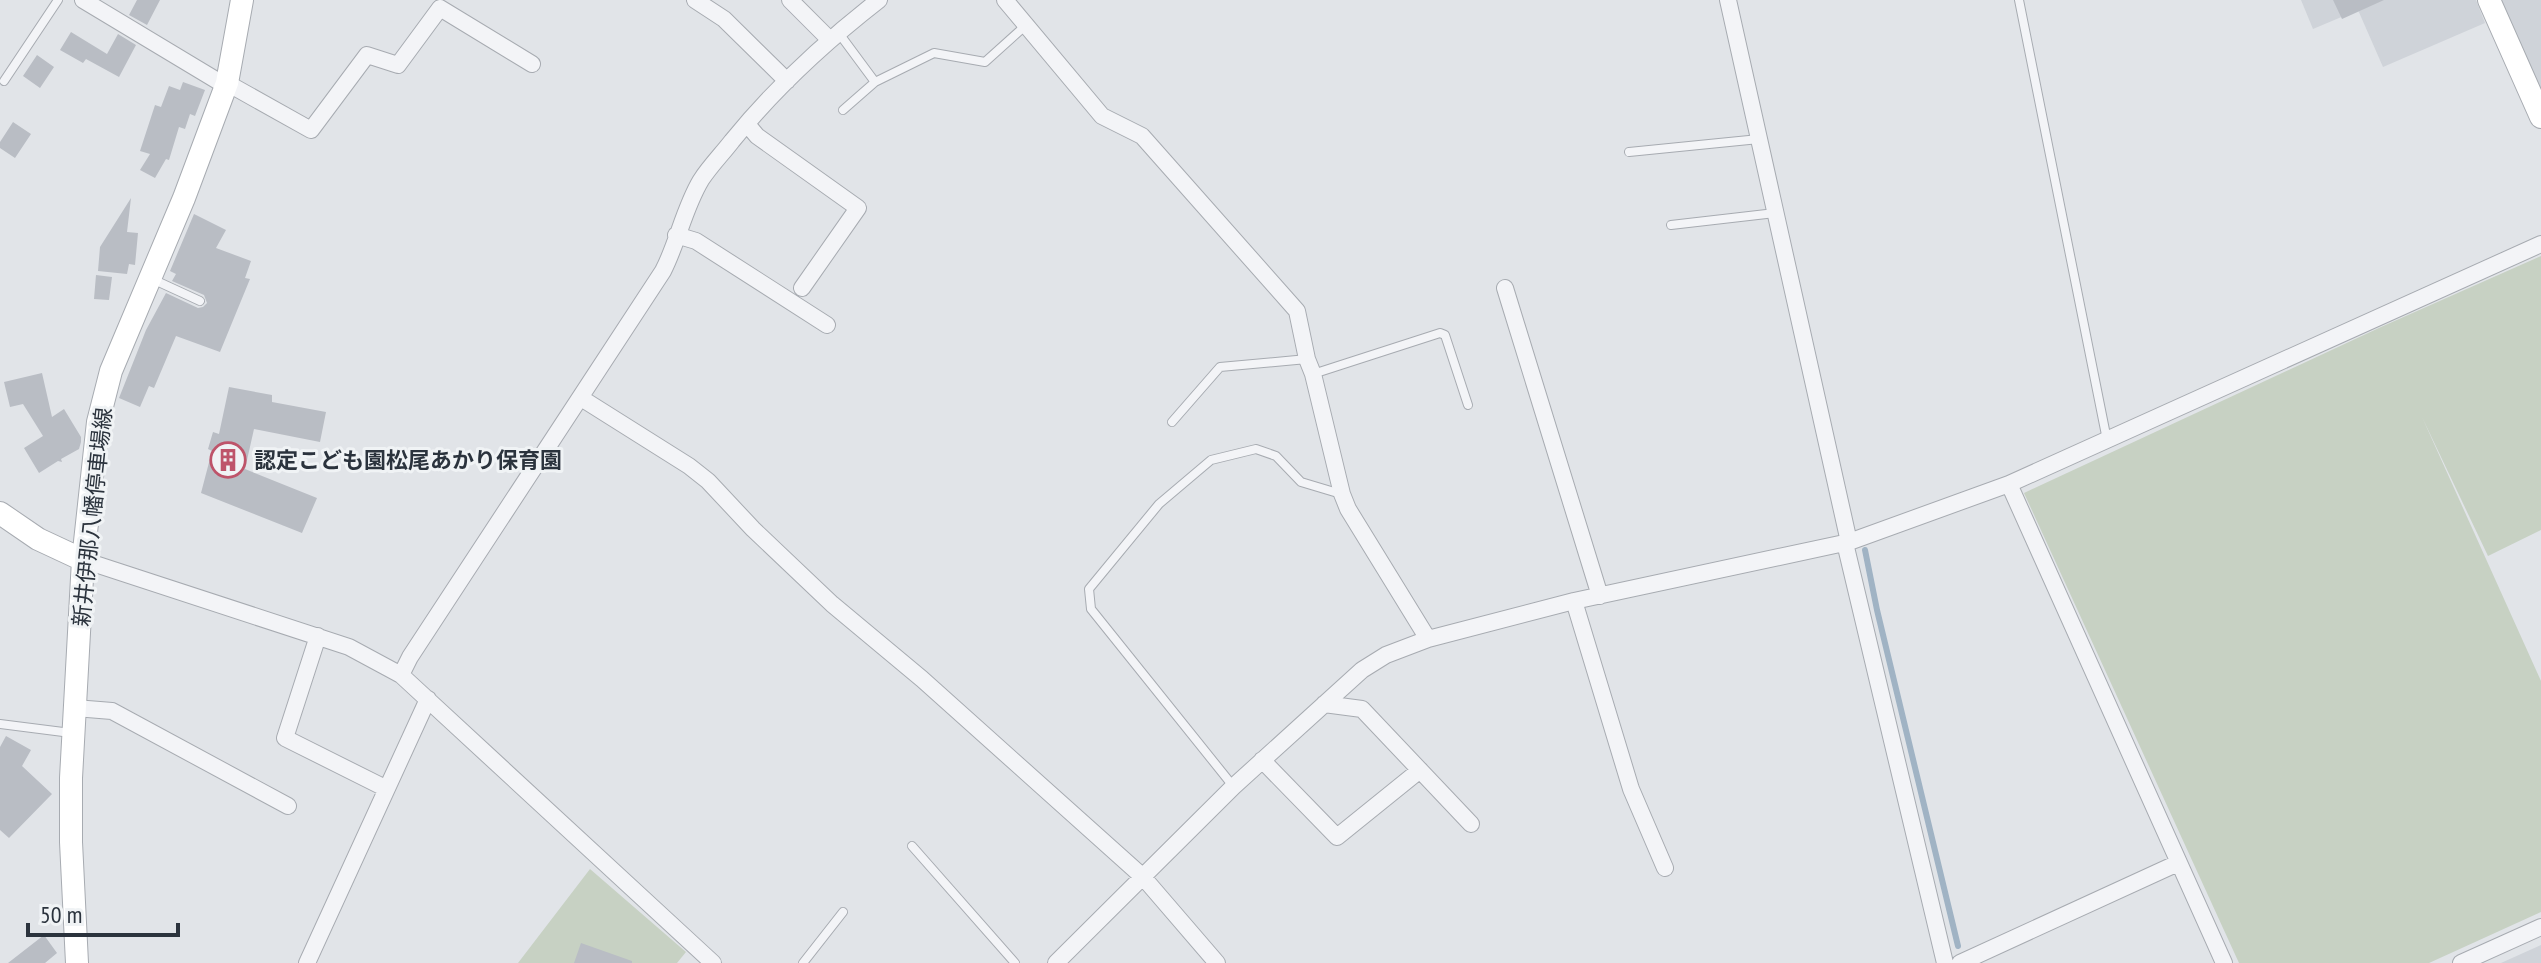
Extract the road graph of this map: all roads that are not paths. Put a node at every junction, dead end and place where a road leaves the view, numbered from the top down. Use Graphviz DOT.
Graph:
graph roads {
  1 [pos="58,0"];
  2 [pos="83,0"];
  3 [pos="242,0"];
  4 [pos="695,0"];
  5 [pos="790,0"];
  6 [pos="879,0"];
  7 [pos="1005,0"];
  8 [pos="1728,0"];
  9 [pos="2019,0"];
  10 [pos="2489,0"];
  11 [pos="1025,26"];
  12 [pos="834,36"];
  13 [pos="532,64"];
  14 [pos="4,81"];
  15 [pos="787,81"];
  16 [pos="875,82"];
  17 [pos="226,85"];
  18 [pos="843,110"];
  19 [pos="2541,117"];
  20 [pos="747,124"];
  21 [pos="1759,139"];
  22 [pos="1629,152"];
  23 [pos="1776,213"];
  24 [pos="1671,225"];
  25 [pos="676,235"];
  26 [pos="2541,244"];
  27 [pos="149,278"];
  28 [pos="802,288"];
  29 [pos="1505,288"];
  30 [pos="200,301"];
  31 [pos="827,325"];
  32 [pos="1310,366"];
  33 [pos="581,398"];
  34 [pos="1468,405"];
  35 [pos="1172,422"];
  36 [pos="2107,441"];
  37 [pos="2009,484"];
  38 [pos="1342,494"];
  39 [pos="0,513"];
  40 [pos="1847,543"];
  41 [pos="83,560"];
  42 [pos="1600,596"];
  43 [pos="1574,601"];
  44 [pos="318,636"];
  45 [pos="1428,639"];
  46 [pos="401,675"];
  47 [pos="428,699"];
  48 [pos="1324,704"];
  49 [pos="75,708"];
  50 [pos="0,724"];
  51 [pos="73,733"];
  52 [pos="1262,760"];
  53 [pos="1420,770"];
  54 [pos="1233,787"];
  55 [pos="385,788"];
  56 [pos="288,806"];
  57 [pos="1471,824"];
  58 [pos="912,846"];
  59 [pos="2178,863"];
  60 [pos="1665,868"];
  61 [pos="1143,877"];
  62 [pos="843,912"];
  63 [pos="2541,927"];
  64 [pos="2218,961"];
  65 [pos="77,963"];
  66 [pos="307,963"];
  67 [pos="713,963"];
  68 [pos="803,963"];
  69 [pos="1015,963"];
  70 [pos="1056,963"];
  71 [pos="1217,963"];
  72 [pos="1945,963"];
  73 [pos="1960,963"];
  74 [pos="2461,963"];
  1 -- 14 [label="lane"];
  2 -- 17 [label="street"];
  3 -- 17 [label="main road, 新井伊那八幡停車場線"];
  4 -- 15 [label="street"];
  5 -- 12 [label="street"];
  6 -- 12 [label="street"];
  7 -- 11 [label="street"];
  8 -- 21 [label="street"];
  9 -- 36 [label="lane"];
  10 -- 19 [label="main road"];
  11 -- 16 [label="lane"];
  11 -- 32 [label="street"];
  12 -- 15 [label="street"];
  12 -- 16 [label="lane"];
  13 -- 17 [label="street"];
  15 -- 20 [label="street"];
  16 -- 18 [label="lane"];
  17 -- 27 [label="main road, 新井伊那八幡停車場線"];
  20 -- 25 [label="street"];
  20 -- 28 [label="street"];
  21 -- 22 [label="lane"];
  21 -- 23 [label="street"];
  23 -- 24 [label="lane"];
  23 -- 40 [label="street"];
  25 -- 31 [label="street"];
  25 -- 33 [label="street"];
  26 -- 36 [label="street"];
  27 -- 30 [label="lane"];
  27 -- 41 [label="main road, 新井伊那八幡停車場線"];
  29 -- 42 [label="street"];
  32 -- 34 [label="lane"];
  32 -- 35 [label="lane"];
  32 -- 38 [label="street"];
  33 -- 46 [label="street"];
  33 -- 61 [label="street"];
  36 -- 37 [label="street"];
  37 -- 40 [label="street"];
  37 -- 59 [label="street"];
  38 -- 45 [label="street"];
  38 -- 54 [label="lane"];
  39 -- 41 [label="main road"];
  40 -- 42 [label="street"];
  40 -- 72 [label="street"];
  41 -- 44 [label="street"];
  41 -- 49 [label="main road, 新井伊那八幡停車場線"];
  42 -- 43 [label="street"];
  43 -- 45 [label="street"];
  43 -- 60 [label="street"];
  44 -- 46 [label="street"];
  44 -- 55 [label="street"];
  45 -- 48 [label="street"];
  46 -- 47 [label="street"];
  47 -- 55 [label="street"];
  47 -- 67 [label="street"];
  48 -- 52 [label="street"];
  48 -- 53 [label="street"];
  49 -- 51 [label="main road, 新井伊那八幡停車場線"];
  49 -- 56 [label="street"];
  50 -- 51 [label="lane"];
  51 -- 65 [label="main road, 新井伊那八幡停車場線"];
  52 -- 53 [label="street"];
  52 -- 54 [label="street"];
  53 -- 57 [label="street"];
  54 -- 61 [label="street"];
  55 -- 66 [label="street"];
  58 -- 69 [label="lane"];
  59 -- 64 [label="street"];
  59 -- 73 [label="street"];
  61 -- 70 [label="street"];
  61 -- 71 [label="street"];
  62 -- 68 [label="lane"];
  63 -- 74 [label="street"];
}
